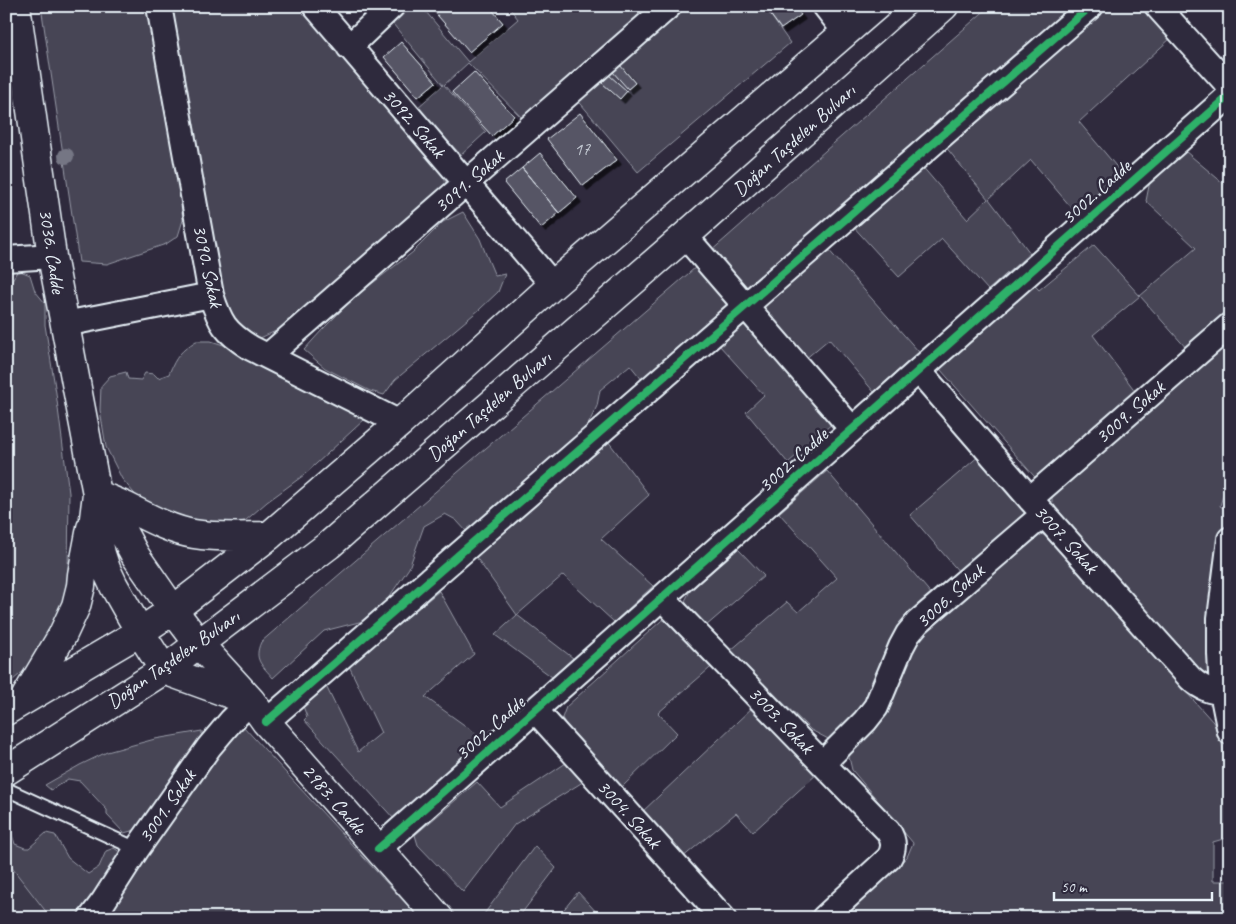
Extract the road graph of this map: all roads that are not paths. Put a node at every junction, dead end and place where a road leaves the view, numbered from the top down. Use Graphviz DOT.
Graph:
graph roads {
  1 [pos="16,6"];
  2 [pos="160,6"];
  3 [pos="315,6"];
  4 [pos="392,6"];
  5 [pos="669,6"];
  6 [pos="825,6"];
  7 [pos="876,6"];
  8 [pos="944,6"];
  9 [pos="1091,6"];
  10 [pos="1157,6"];
  11 [pos="846,33"];
  12 [pos="349,47"];
  13 [pos="1230,87"];
  14 [pos="1230,95"];
  15 [pos="466,184"];
  16 [pos="685,236"];
  17 [pos="52,256"];
  18 [pos="6,259"];
  19 [pos="553,285"];
  20 [pos="211,295"];
  21 [pos="746,306"];
  22 [pos="65,324"];
  23 [pos="1230,325"];
  24 [pos="268,356"];
  25 [pos="919,371"];
  26 [pos="400,423"];
  27 [pos="852,429"];
  28 [pos="97,494"];
  29 [pos="1037,507"];
  30 [pos="269,536"];
  31 [pos="1230,539"];
  32 [pos="662,598"];
  33 [pos="173,610"];
  34 [pos="140,632"];
  35 [pos="199,644"];
  36 [pos="164,670"];
  37 [pos="1226,693"];
  38 [pos="15,706"];
  39 [pos="535,710"];
  40 [pos="259,711"];
  41 [pos="1230,732"];
  42 [pos="823,763"];
  43 [pos="6,771"];
  44 [pos="6,789"];
  45 [pos="138,849"];
  46 [pos="378,849"];
  47 [pos="98,912"];
  48 [pos="439,918"];
  49 [pos="723,918"];
  50 [pos="824,918"];
  1 -- 17 [label="main road, 3036. Cadde"];
  2 -- 20 [label="street, 3090. Sokak"];
  3 -- 12 [label="street, 3092. Sokak"];
  4 -- 12 [label="street"];
  5 -- 15 [label="street, 3091. Sokak"];
  6 -- 11 [label="street"];
  7 -- 11 [label="main road, Doğan Taşdelen Bulvarı"];
  8 -- 16 [label="main road, Doğan Taşdelen Bulvarı"];
  9 -- 21 [label="street, 3001. Sokak"];
  10 -- 13 [label="street"];
  11 -- 19 [label="main road, Doğan Taşdelen Bulvarı"];
  12 -- 15 [label="street, 3092. Sokak"];
  14 -- 25 [label="street, 3002. Cadde"];
  15 -- 19 [label="street, 3092. Sokak"];
  15 -- 24 [label="street, 3091. Sokak"];
  16 -- 21 [label="street"];
  16 -- 35 [label="main road, Doğan Taşdelen Bulvarı"];
  17 -- 18 [label="street"];
  17 -- 22 [label="main road, 3036. Cadde"];
  19 -- 26 [label="main road, Doğan Taşdelen Bulvarı"];
  20 -- 22 [label="street"];
  20 -- 24 [label="street, 3090. Sokak"];
  21 -- 27 [label="street"];
  21 -- 40 [label="street, 3001. Sokak"];
  22 -- 28 [label="main road, 3036. Cadde"];
  23 -- 29 [label="street, 3009. Sokak"];
  24 -- 26 [label="street, 3090. Sokak"];
  25 -- 27 [label="street, 3002. Cadde"];
  25 -- 29 [label="street, 3007. Sokak"];
  26 -- 30 [label="main road, Doğan Taşdelen Bulvarı"];
  27 -- 32 [label="street, 3002. Cadde"];
  28 -- 30 [label="main road"];
  28 -- 33 [label="main road, 3036. Cadde"];
  28 -- 34 [label="main road, 3036. Cadde"];
  28 -- 38 [label="main road"];
  29 -- 37 [label="street, 3007. Sokak"];
  29 -- 42 [label="street, 3006. Sokak"];
  30 -- 33 [label="main road, Doğan Taşdelen Bulvarı"];
  31 -- 37 [label="street"];
  32 -- 39 [label="street, 3002. Cadde"];
  32 -- 42 [label="street, 3003. Sokak"];
  33 -- 34 [label="main road, Doğan Taşdelen Bulvarı"];
  33 -- 35 [label="main road, 3036. Cadde"];
  34 -- 36 [label="main road, 3036. Cadde"];
  34 -- 38 [label="main road, Doğan Taşdelen Bulvarı"];
  35 -- 36 [label="main road, Doğan Taşdelen Bulvarı"];
  35 -- 40 [label="main road, 2983. Cadde"];
  36 -- 40 [label="main road, 2983. Cadde"];
  36 -- 43 [label="main road, Doğan Taşdelen Bulvarı"];
  37 -- 41 [label="street"];
  39 -- 46 [label="street, 3002. Cadde"];
  39 -- 49 [label="street, 3004. Sokak"];
  40 -- 45 [label="street, 3001. Sokak"];
  40 -- 46 [label="main road, 2983. Cadde"];
  42 -- 50 [label="street, 3003. Sokak"];
  44 -- 45 [label="lane"];
  45 -- 47 [label="street, 3001. Sokak"];
  46 -- 48 [label="main road, 2983. Cadde"];
}
